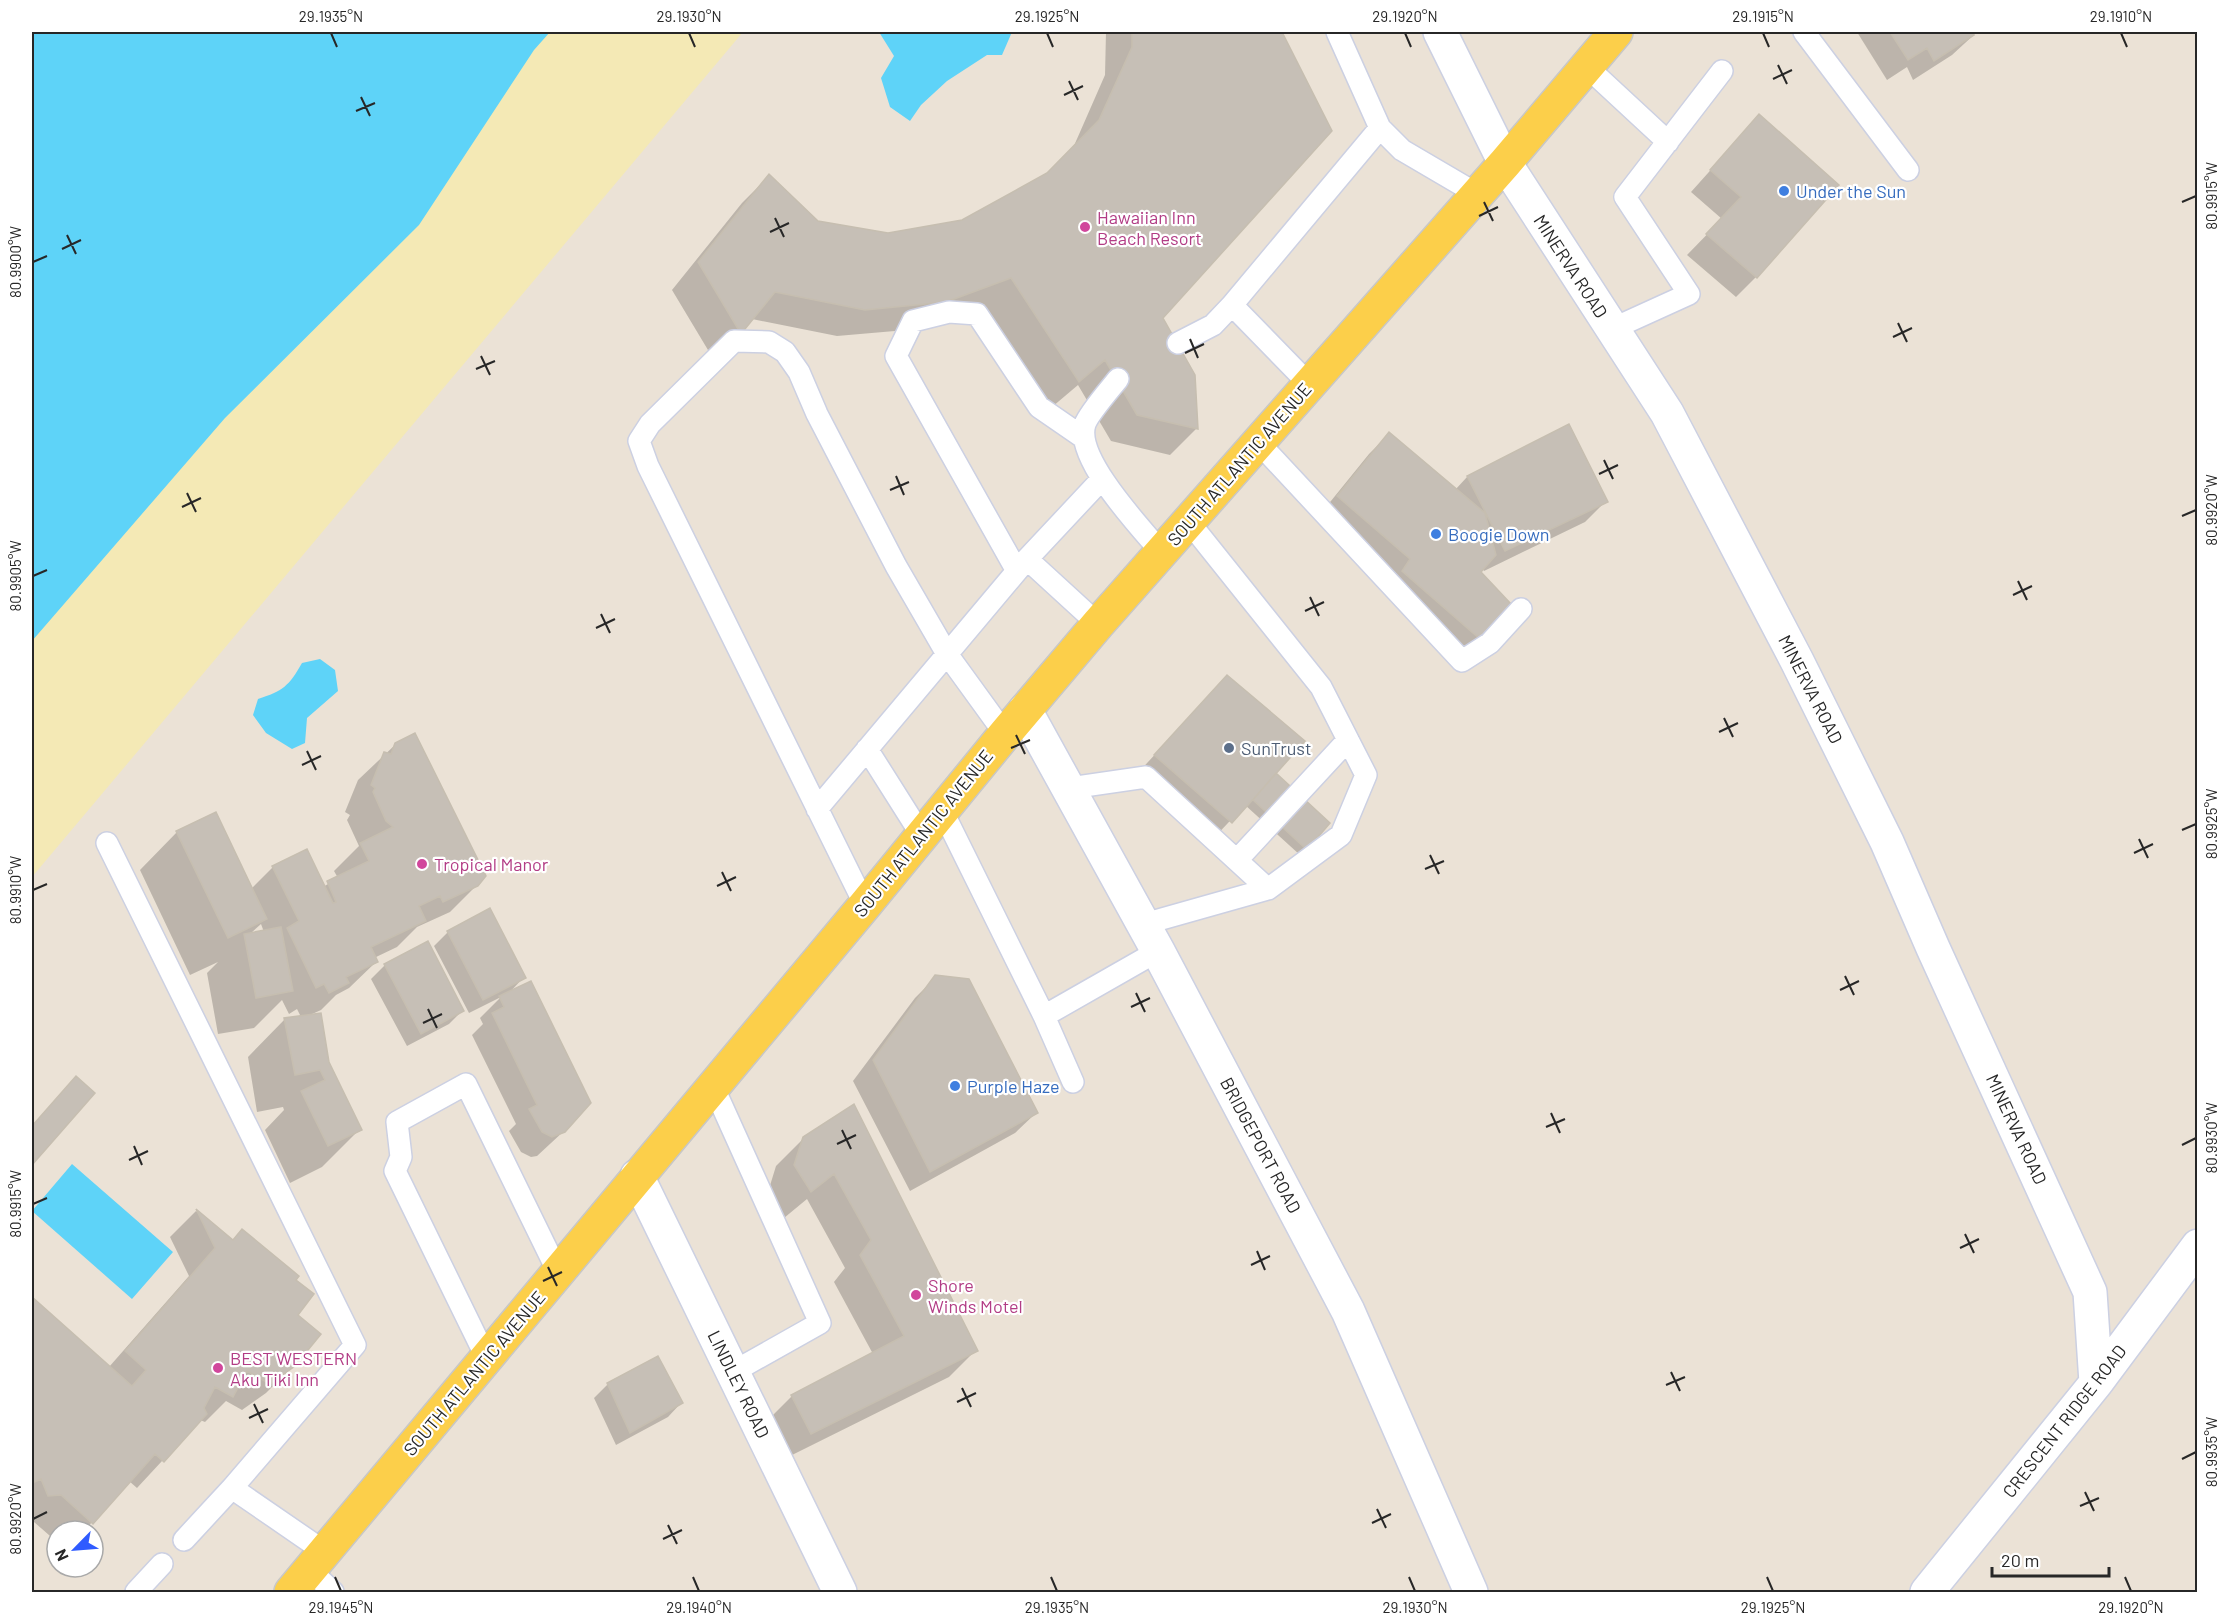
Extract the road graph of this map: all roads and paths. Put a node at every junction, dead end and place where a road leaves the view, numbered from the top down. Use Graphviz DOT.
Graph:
graph roads {
  1 [pos="1337,32"];
  2 [pos="1440,32"];
  3 [pos="1616,32"];
  4 [pos="1804,32"];
  5 [pos="1586,66"];
  6 [pos="1722,71"];
  7 [pos="1380,128"];
  8 [pos="1668,142"];
  9 [pos="1505,163"];
  10 [pos="1908,170"];
  11 [pos="1477,194"];
  12 [pos="1232,305"];
  13 [pos="1612,329"];
  14 [pos="1178,343"];
  15 [pos="1118,379"];
  16 [pos="1309,384"];
  17 [pos="1084,438"];
  18 [pos="1258,442"];
  19 [pos="1101,480"];
  20 [pos="1189,522"];
  21 [pos="1162,553"];
  22 [pos="1022,565"];
  23 [pos="1521,609"];
  24 [pos="1098,624"];
  25 [pos="947,654"];
  26 [pos="1015,722"];
  27 [pos="1348,740"];
  28 [pos="867,749"];
  29 [pos="1070,788"];
  30 [pos="817,809"];
  31 [pos="942,810"];
  32 [pos="922,836"];
  33 [pos="107,843"];
  34 [pos="1238,860"];
  35 [pos="1268,889"];
  36 [pos="865,905"];
  37 [pos="1151,937"];
  38 [pos="1044,1016"];
  39 [pos="1073,1082"];
  40 [pos="713,1086"];
  41 [pos="637,1176"];
  42 [pos="2198,1246"];
  43 [pos="558,1272"];
  44 [pos="486,1357"];
  45 [pos="733,1372"];
  46 [pos="2097,1383"];
  47 [pos="232,1488"];
  48 [pos="184,1540"];
  49 [pos="162,1564"];
  50 [pos="309,1571"];
  51 [pos="136,1593"];
  52 [pos="333,1593"];
  53 [pos="840,1593"];
  54 [pos="1470,1593"];
  55 [pos="1928,1593"];
  1 -- 7 [label="lane"];
  2 -- 9 [label="street, MINERVA ROAD"];
  3 -- 5 [label="main road, SOUTH ATLANTIC AVENUE"];
  4 -- 10 [label="lane"];
  5 -- 8 [label="lane"];
  5 -- 9 [label="main road, SOUTH ATLANTIC AVENUE"];
  6 -- 8 [label="lane"];
  7 -- 11 [label="lane"];
  7 -- 12 [label="lane"];
  8 -- 13 [label="lane"];
  9 -- 11 [label="main road, SOUTH ATLANTIC AVENUE"];
  9 -- 13 [label="street, MINERVA ROAD"];
  11 -- 16 [label="main road, SOUTH ATLANTIC AVENUE"];
  12 -- 14 [label="lane"];
  12 -- 16 [label="lane"];
  13 -- 46 [label="street, MINERVA ROAD"];
  15 -- 17 [label="lane"];
  16 -- 18 [label="main road, SOUTH ATLANTIC AVENUE"];
  17 -- 19 [label="lane"];
  17 -- 22 [label="lane"];
  18 -- 20 [label="main road, SOUTH ATLANTIC AVENUE"];
  18 -- 23 [label="lane"];
  19 -- 21 [label="lane"];
  19 -- 22 [label="lane"];
  20 -- 21 [label="main road, SOUTH ATLANTIC AVENUE"];
  20 -- 27 [label="lane"];
  21 -- 24 [label="main road, SOUTH ATLANTIC AVENUE"];
  22 -- 24 [label="lane"];
  22 -- 25 [label="lane"];
  24 -- 26 [label="main road, SOUTH ATLANTIC AVENUE"];
  25 -- 26 [label="lane"];
  25 -- 28 [label="lane"];
  25 -- 30 [label="lane"];
  26 -- 29 [label="street, BRIDGEPORT ROAD"];
  26 -- 31 [label="main road, SOUTH ATLANTIC AVENUE"];
  27 -- 34 [label="lane"];
  27 -- 35 [label="lane"];
  28 -- 30 [label="lane"];
  28 -- 32 [label="lane"];
  29 -- 34 [label="lane"];
  29 -- 37 [label="street, BRIDGEPORT ROAD"];
  30 -- 36 [label="lane"];
  31 -- 32 [label="main road, SOUTH ATLANTIC AVENUE"];
  31 -- 38 [label="lane"];
  32 -- 36 [label="main road, SOUTH ATLANTIC AVENUE"];
  33 -- 47 [label="lane"];
  34 -- 35 [label="lane"];
  35 -- 37 [label="lane"];
  36 -- 40 [label="main road, SOUTH ATLANTIC AVENUE"];
  37 -- 38 [label="lane"];
  37 -- 54 [label="street, BRIDGEPORT ROAD"];
  38 -- 39 [label="lane"];
  40 -- 41 [label="main road, SOUTH ATLANTIC AVENUE"];
  40 -- 45 [label="lane"];
  41 -- 43 [label="main road, SOUTH ATLANTIC AVENUE"];
  41 -- 45 [label="street, LINDLEY ROAD"];
  42 -- 46 [label="street, CRESCENT RIDGE ROAD"];
  43 -- 44 [label="main road, SOUTH ATLANTIC AVENUE"];
  43 -- 44 [label="lane"];
  44 -- 50 [label="main road, SOUTH ATLANTIC AVENUE"];
  45 -- 53 [label="street, LINDLEY ROAD"];
  46 -- 55 [label="street, CRESCENT RIDGE ROAD"];
  47 -- 48 [label="lane"];
  47 -- 50 [label="lane"];
  49 -- 51 [label="lane"];
  50 -- 52 [label="lane"];
}
